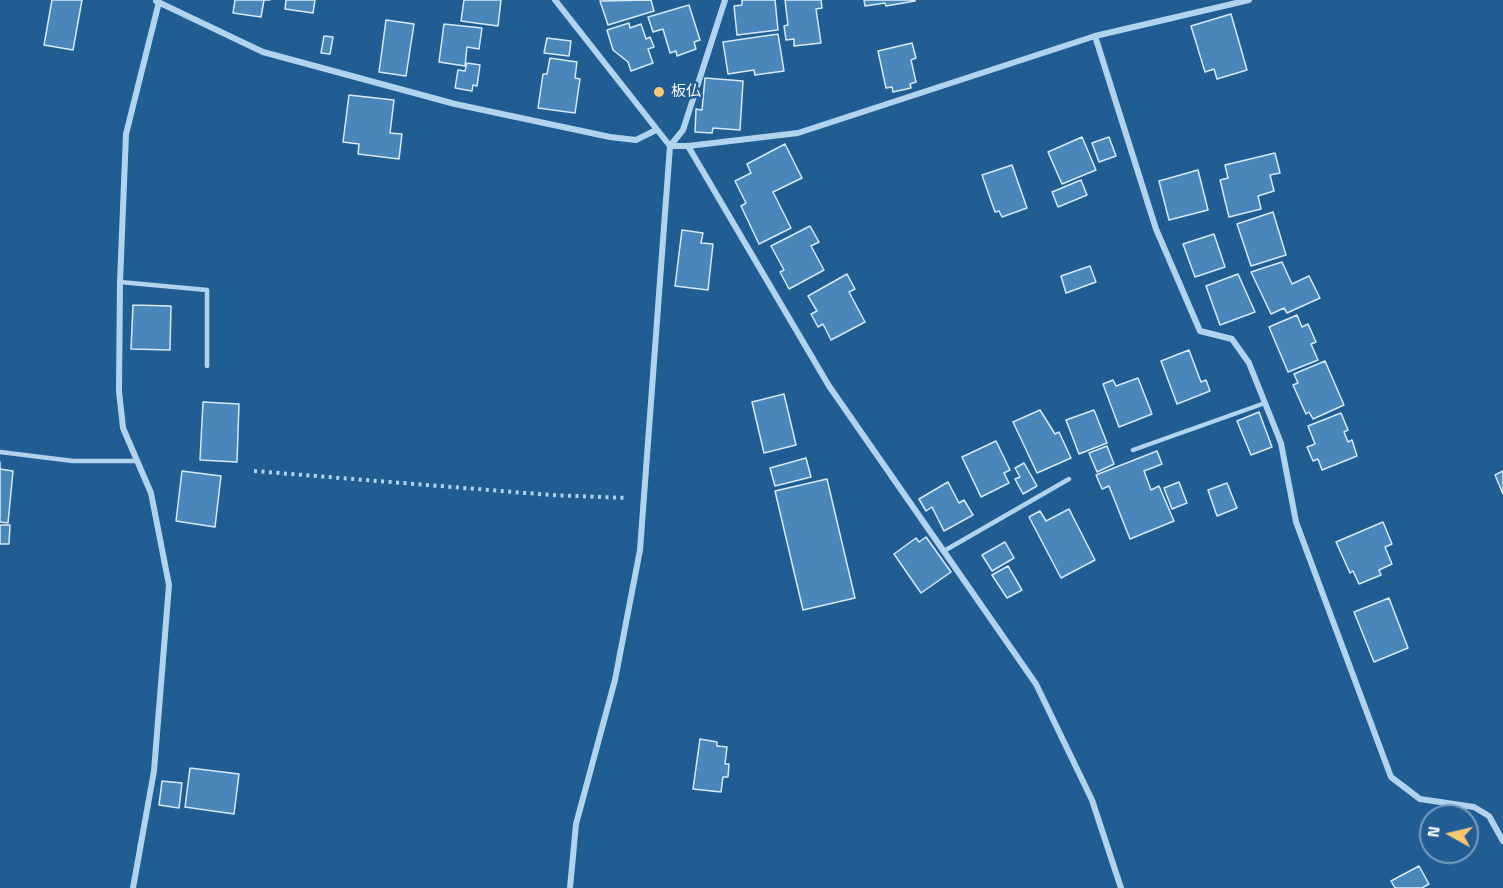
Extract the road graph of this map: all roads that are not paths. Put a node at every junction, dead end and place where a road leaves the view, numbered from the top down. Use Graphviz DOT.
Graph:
graph roads {
  1 [pos="555,0"];
  2 [pos="725,0"];
  3 [pos="1249,0"];
  4 [pos="157,1"];
  5 [pos="1095,36"];
  6 [pos="656,130"];
  7 [pos="670,146"];
  8 [pos="688,146"];
  9 [pos="120,282"];
  10 [pos="207,366"];
  11 [pos="1265,403"];
  12 [pos="1132,450"];
  13 [pos="0,452"];
  14 [pos="137,461"];
  15 [pos="1069,479"];
  16 [pos="944,551"];
  17 [pos="1503,841"];
  18 [pos="133,888"];
  19 [pos="570,888"];
  20 [pos="1121,888"];
  1 -- 6 [label="street"];
  2 -- 7 [label="street"];
  3 -- 5 [label="street"];
  4 -- 6 [label="street"];
  4 -- 9 [label="street"];
  5 -- 8 [label="street"];
  5 -- 11 [label="street"];
  6 -- 7 [label="street"];
  7 -- 8 [label="street"];
  7 -- 19 [label="street"];
  8 -- 16 [label="street"];
  9 -- 10 [label="lane"];
  9 -- 14 [label="street"];
  11 -- 12 [label="lane"];
  11 -- 17 [label="street"];
  13 -- 14 [label="lane"];
  14 -- 18 [label="street"];
  15 -- 16 [label="lane"];
  16 -- 20 [label="street"];
}
